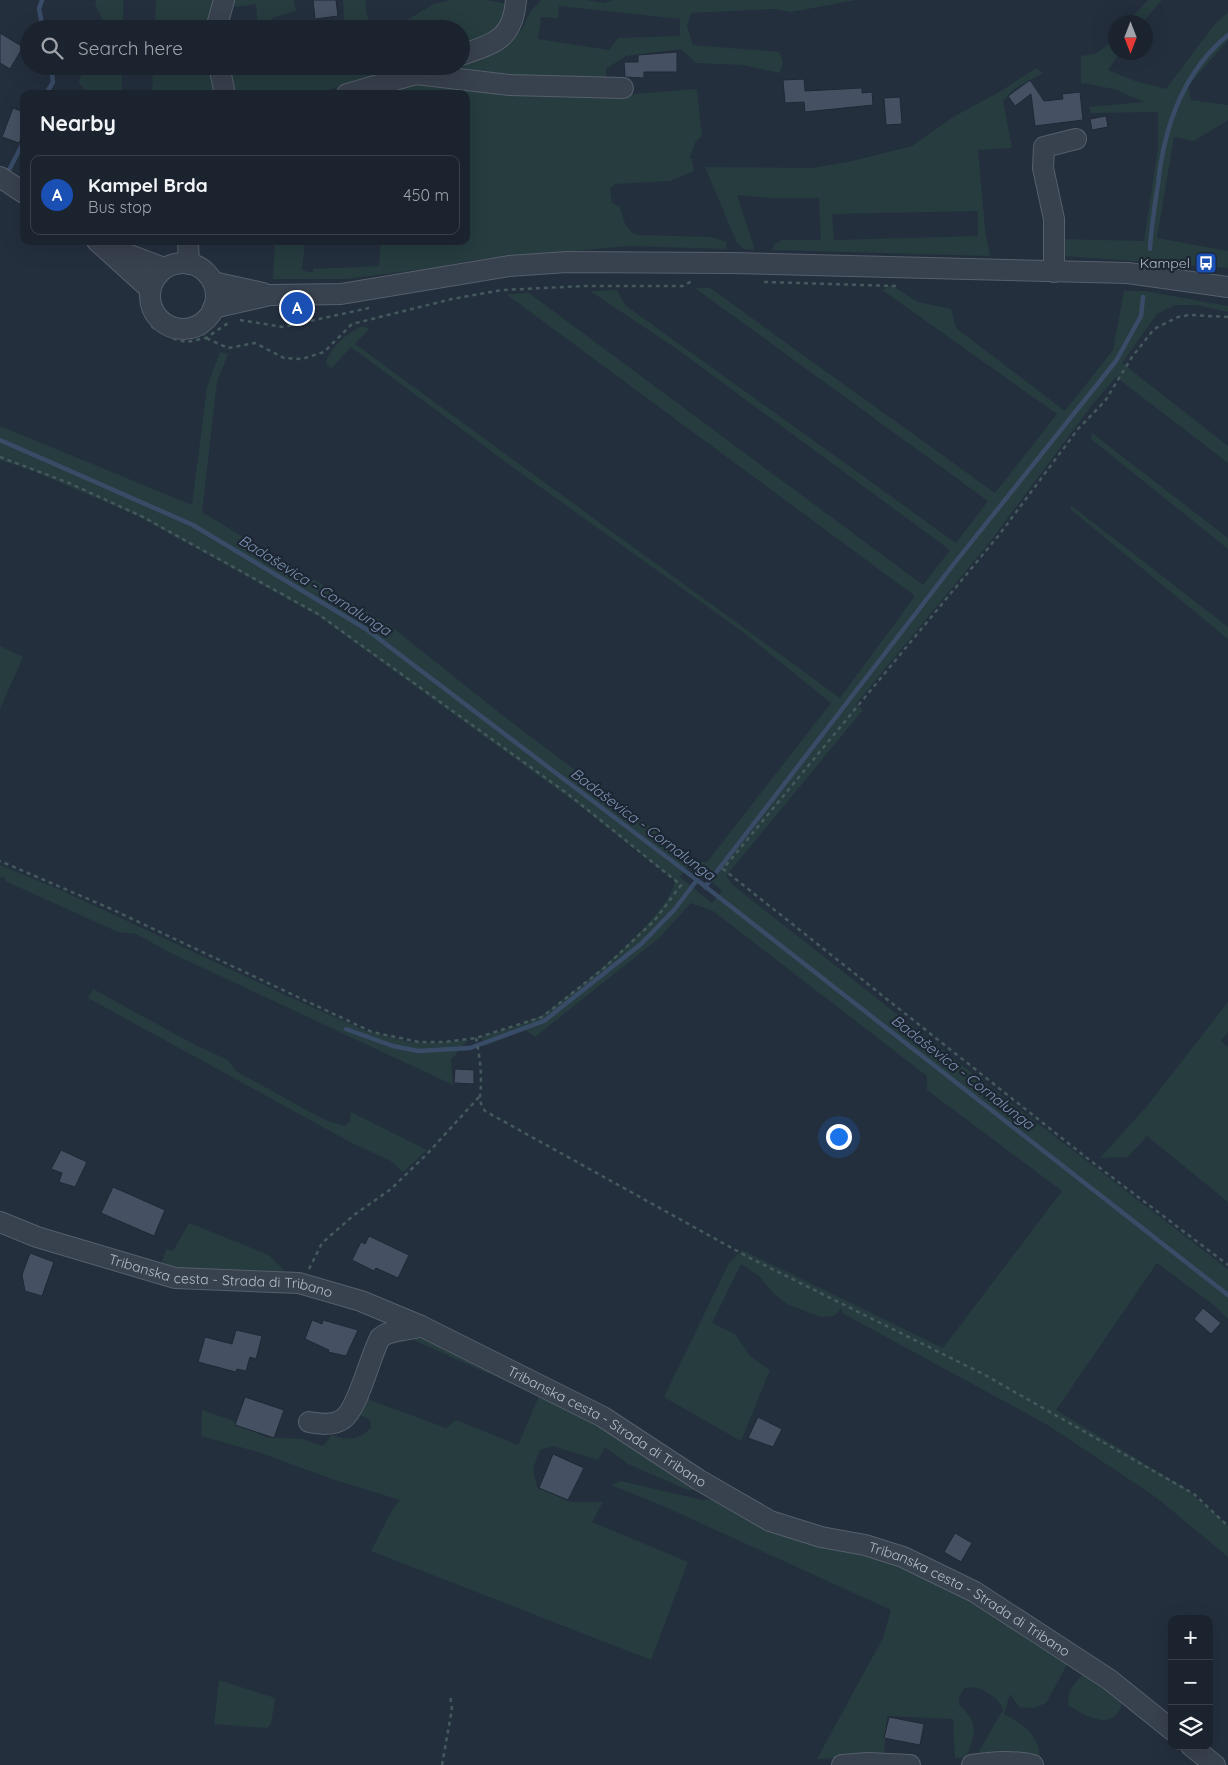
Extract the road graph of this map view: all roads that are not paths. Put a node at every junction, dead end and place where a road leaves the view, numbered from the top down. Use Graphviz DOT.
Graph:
graph roads {
  1 [pos="224,0"];
  2 [pos="516,0"];
  3 [pos="218,20"];
  4 [pos="470,51"];
  5 [pos="221,75"];
  6 [pos="407,75"];
  7 [pos="452,75"];
  8 [pos="623,88"];
  9 [pos="224,90"];
  10 [pos="360,90"];
  11 [pos="1076,139"];
  12 [pos="0,177"];
  13 [pos="20,190"];
  14 [pos="101,245"];
  15 [pos="104,245"];
  16 [pos="188,245"];
  17 [pos="189,264"];
  18 [pos="164,268"];
  19 [pos="1054,272"];
  20 [pos="213,282"];
  21 [pos="1228,287"];
  22 [pos="145,294"];
  23 [pos="270,295"];
  24 [pos="213,308"];
  25 [pos="0,1222"];
  26 [pos="421,1326"];
  27 [pos="309,1422"];
  28 [pos="1168,1727"];
  29 [pos="1196,1750"];
  30 [pos="842,1765"];
  31 [pos="910,1765"];
  32 [pos="972,1765"];
  33 [pos="1033,1765"];
  34 [pos="1215,1765"];
  1 -- 3 [label="street"];
  2 -- 4 [label="street"];
  5 -- 9 [label="street"];
  6 -- 10 [label="street"];
  7 -- 8 [label="street"];
  11 -- 19 [label="street"];
  12 -- 13 [label="street"];
  14 -- 22 [label="street"];
  15 -- 18 [label="street"];
  16 -- 17 [label="street"];
  17 -- 18 [label="street"];
  17 -- 20 [label="street"];
  18 -- 22 [label="street"];
  19 -- 21 [label="street"];
  19 -- 23 [label="street"];
  20 -- 23 [label="street"];
  20 -- 24 [label="street"];
  22 -- 24 [label="street"];
  23 -- 24 [label="street"];
  25 -- 26 [label="street, Tribanska cesta - Strada di Tribano"];
  26 -- 27 [label="street"];
  26 -- 28 [label="street, Tribanska cesta - Strada di Tribano"];
  29 -- 34 [label="street"];
  30 -- 31 [label="street"];
  32 -- 33 [label="street"];
}
